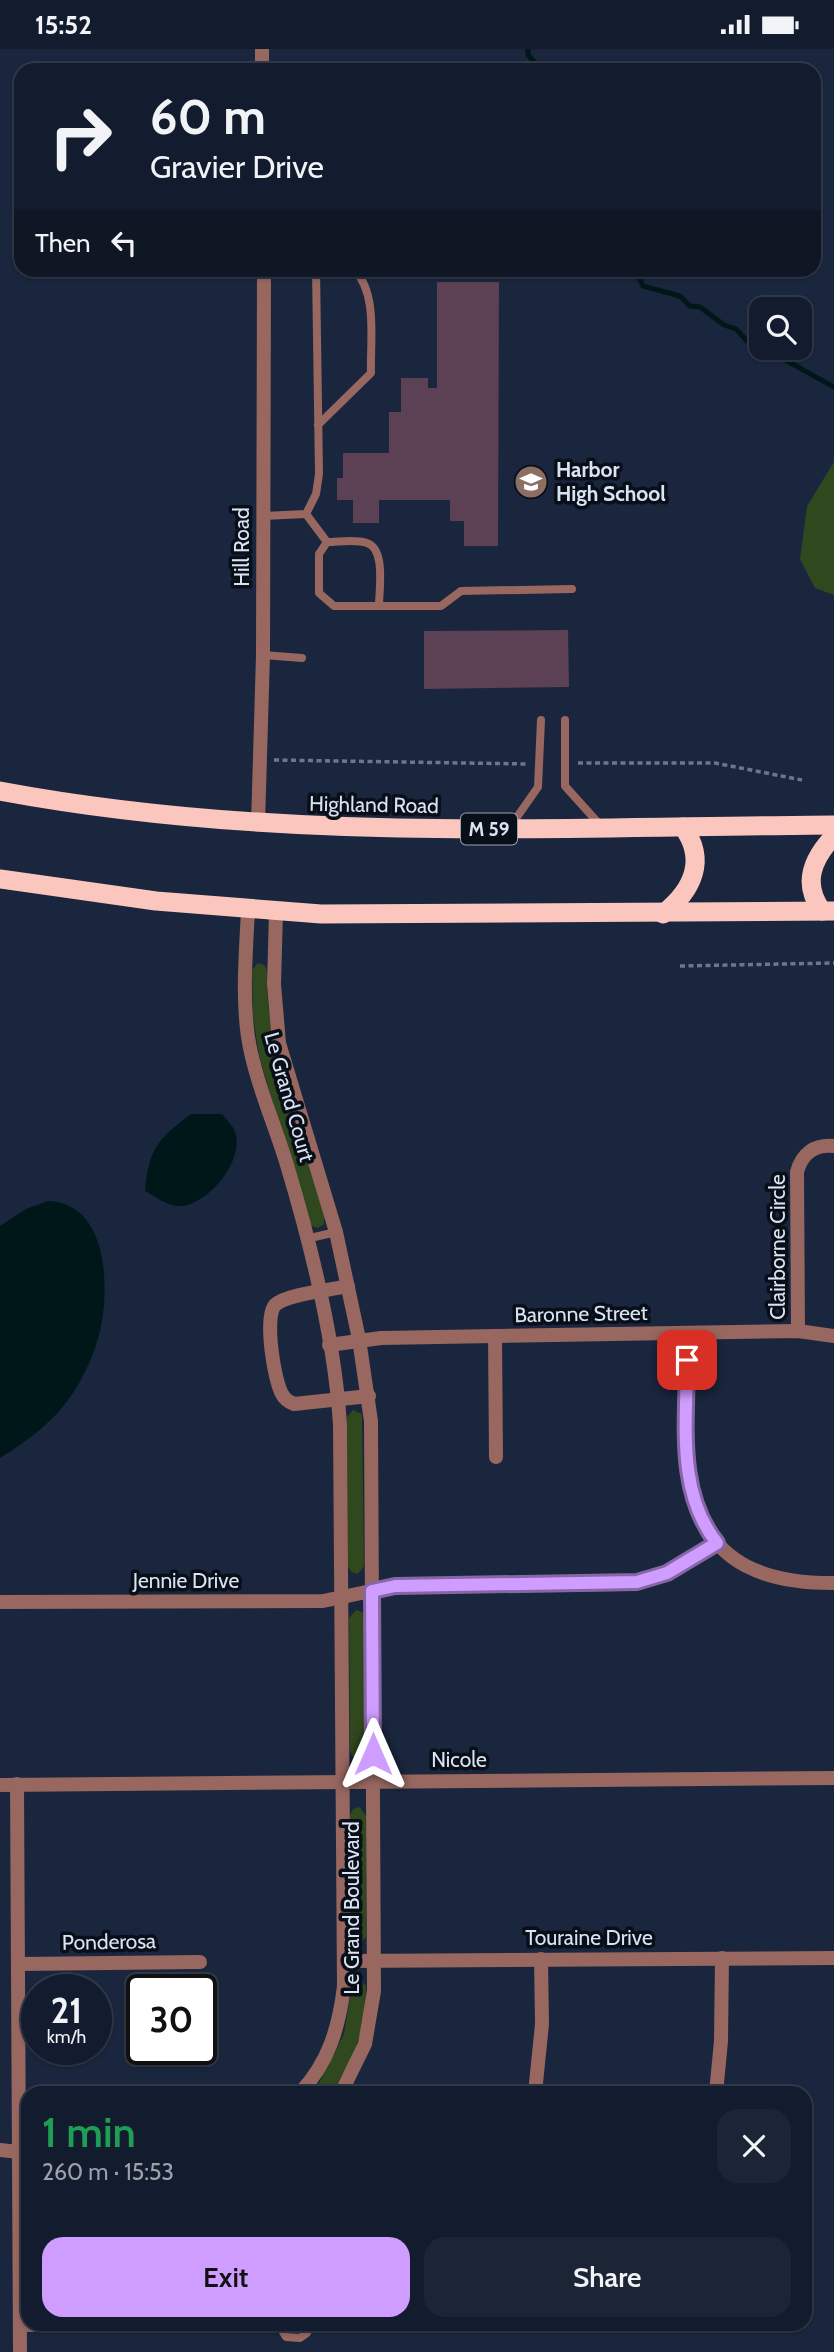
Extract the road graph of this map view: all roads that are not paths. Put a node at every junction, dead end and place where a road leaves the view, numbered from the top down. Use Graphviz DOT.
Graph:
graph roads {
  1 [pos="264,277"];
  2 [pos="316,277"];
  3 [pos="361,277"];
  4 [pos="318,425"];
  5 [pos="306,514"];
  6 [pos="263,516"];
  7 [pos="327,542"];
  8 [pos="572,589"];
  9 [pos="379,606"];
  10 [pos="263,655"];
  11 [pos="302,658"];
  12 [pos="541,720"];
  13 [pos="565,720"];
  14 [pos="0,790"];
  15 [pos="258,824"];
  16 [pos="834,825"];
  17 [pos="682,827"];
  18 [pos="509,828"];
  19 [pos="604,828"];
  20 [pos="834,836"];
  21 [pos="0,879"];
  22 [pos="248,910"];
  23 [pos="828,911"];
  24 [pos="276,912"];
  25 [pos="663,914"];
  26 [pos="834,1146"];
  27 [pos="336,1233"];
  28 [pos="306,1239"];
  29 [pos="348,1286"];
  30 [pos="318,1293"];
  31 [pos="799,1331"];
  32 [pos="687,1333"];
  33 [pos="495,1336"];
  34 [pos="834,1336"];
  35 [pos="359,1339"];
  36 [pos="329,1345"];
  37 [pos="369,1396"];
  38 [pos="338,1400"];
  39 [pos="496,1457"];
  40 [pos="717,1543"];
  41 [pos="834,1583"];
  42 [pos="372,1591"];
  43 [pos="342,1597"];
  44 [pos="0,1602"];
  45 [pos="834,1778"];
  46 [pos="343,1781"];
  47 [pos="373,1781"];
  48 [pos="18,1784"];
  49 [pos="0,1785"];
  50 [pos="722,1958"];
  51 [pos="834,1958"];
  52 [pos="541,1959"];
  53 [pos="344,1961"];
  54 [pos="374,1961"];
  55 [pos="200,1962"];
  56 [pos="18,1964"];
  57 [pos="306,2086"];
  58 [pos="345,2086"];
  59 [pos="537,2086"];
  60 [pos="717,2086"];
  61 [pos="21,2101"];
  62 [pos="21,2147"];
  63 [pos="0,2150"];
  64 [pos="21,2236"];
  65 [pos="20,2325"];
  66 [pos="282,2331"];
  67 [pos="308,2331"];
  68 [pos="20,2352"];
  1 -- 6 [label="street, Hill Road"];
  2 -- 4 [label="lane"];
  3 -- 4 [label="lane"];
  4 -- 5 [label="lane"];
  5 -- 6 [label="lane"];
  5 -- 7 [label="lane"];
  6 -- 10 [label="street, Hill Road"];
  7 -- 9 [label="lane"];
  7 -- 9 [label="lane"];
  8 -- 9 [label="lane"];
  10 -- 11 [label="lane"];
  10 -- 15 [label="street, Hill Road"];
  12 -- 18 [label="lane"];
  13 -- 19 [label="lane"];
  14 -- 15 [label="highway, Highland Road / M 59"];
  15 -- 18 [label="highway, Highland Road / M 59"];
  16 -- 17 [label="highway, Highland Road / M 59"];
  17 -- 19 [label="highway, Highland Road / M 59"];
  17 -- 25 [label="highway"];
  18 -- 19 [label="highway, Highland Road / M 59"];
  20 -- 23 [label="highway"];
  21 -- 22 [label="highway"];
  22 -- 24 [label="highway"];
  22 -- 28 [label="street, Le Grand Court"];
  23 -- 25 [label="highway"];
  24 -- 25 [label="highway"];
  24 -- 27 [label="street, Le Grand Court"];
  26 -- 31 [label="street, Clairborne Circle"];
  27 -- 28 [label="lane"];
  27 -- 29 [label="street, Le Grand Court"];
  28 -- 30 [label="street, Le Grand Court"];
  29 -- 30 [label="street"];
  29 -- 35 [label="street, Le Grand Court"];
  30 -- 36 [label="street, Le Grand Court"];
  30 -- 38 [label="street"];
  31 -- 32 [label="street, Baronne Street"];
  31 -- 34 [label="street, Baronne Street"];
  32 -- 33 [label="street, Baronne Street"];
  32 -- 40 [label="street"];
  33 -- 35 [label="street, Baronne Street"];
  33 -- 39 [label="street"];
  35 -- 36 [label="street, Baronne Street"];
  35 -- 37 [label="street, Le Grand Court"];
  36 -- 38 [label="street, Le Grand Court"];
  37 -- 38 [label="street"];
  37 -- 42 [label="street, Le Grand Court"];
  38 -- 43 [label="street, Le Grand Court"];
  40 -- 41 [label="street"];
  40 -- 42 [label="street, Jennie Drive"];
  42 -- 43 [label="street, Jennie Drive"];
  42 -- 47 [label="street, Le Grand Boulevard"];
  43 -- 44 [label="street, Jennie Drive"];
  43 -- 46 [label="street, Le Grand Boulevard"];
  45 -- 47 [label="street, Nicole"];
  46 -- 47 [label="street, Nicole"];
  46 -- 48 [label="street, Nicole"];
  46 -- 53 [label="street, Le Grand Boulevard"];
  47 -- 54 [label="street, Le Grand Boulevard"];
  48 -- 49 [label="street, Nicole"];
  48 -- 56 [label="street"];
  50 -- 51 [label="street, Touraine Drive"];
  50 -- 52 [label="street, Touraine Drive"];
  50 -- 60 [label="street"];
  52 -- 54 [label="street, Touraine Drive"];
  52 -- 59 [label="street"];
  53 -- 54 [label="street, Touraine Drive"];
  53 -- 57 [label="street, Le Grand Boulevard"];
  54 -- 58 [label="street, Le Grand Boulevard"];
  55 -- 56 [label="street, Ponderosa"];
  56 -- 61 [label="street"];
  62 -- 63 [label="street"];
  64 -- 65 [label="street"];
  65 -- 68 [label="street"];
  66 -- 67 [label="lane"];
}
